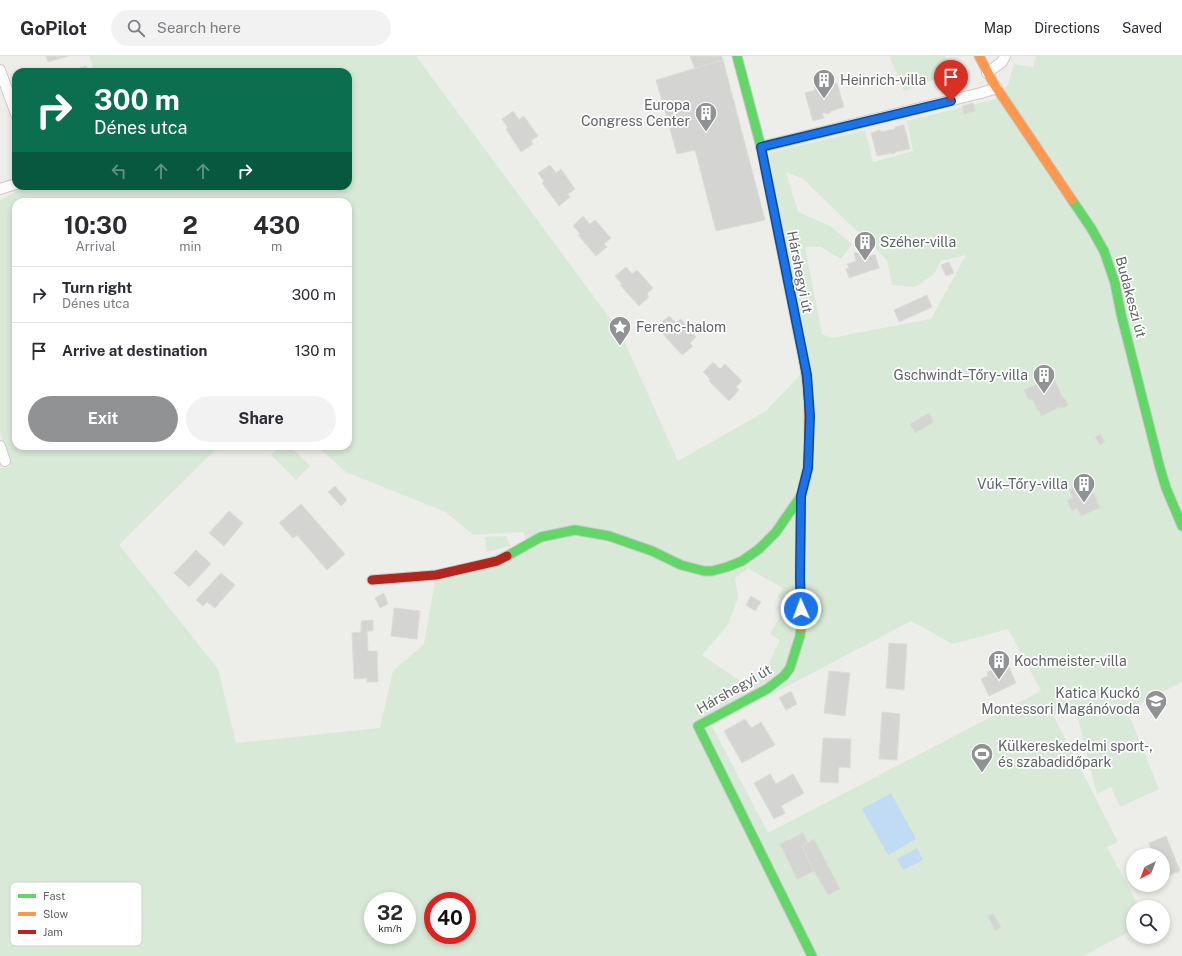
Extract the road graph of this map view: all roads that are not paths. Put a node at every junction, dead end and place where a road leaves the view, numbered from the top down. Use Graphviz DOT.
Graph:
graph roads {
  1 [pos="737,56"];
  2 [pos="979,56"];
  3 [pos="1005,56"];
  4 [pos="0,70"];
  5 [pos="987,73"];
  6 [pos="997,88"];
  7 [pos="12,103"];
  8 [pos="761,147"];
  9 [pos="12,185"];
  10 [pos="0,189"];
  11 [pos="0,446"];
  12 [pos="5,461"];
  13 [pos="801,496"];
  14 [pos="1182,526"];
  15 [pos="372,580"];
  16 [pos="812,956"];
  1 -- 8 [label="street, Hárshegyi út"];
  2 -- 5 [label="street, Budakeszi út"];
  3 -- 5 [label="street"];
  4 -- 7 [label="street"];
  5 -- 6 [label="street, Budakeszi út"];
  6 -- 8 [label="street"];
  6 -- 14 [label="street, Budakeszi út"];
  8 -- 13 [label="street, Hárshegyi út"];
  9 -- 10 [label="street"];
  11 -- 12 [label="street"];
  13 -- 15 [label="street, Hárshegyi út"];
  13 -- 16 [label="street, Hárshegyi út"];
}
